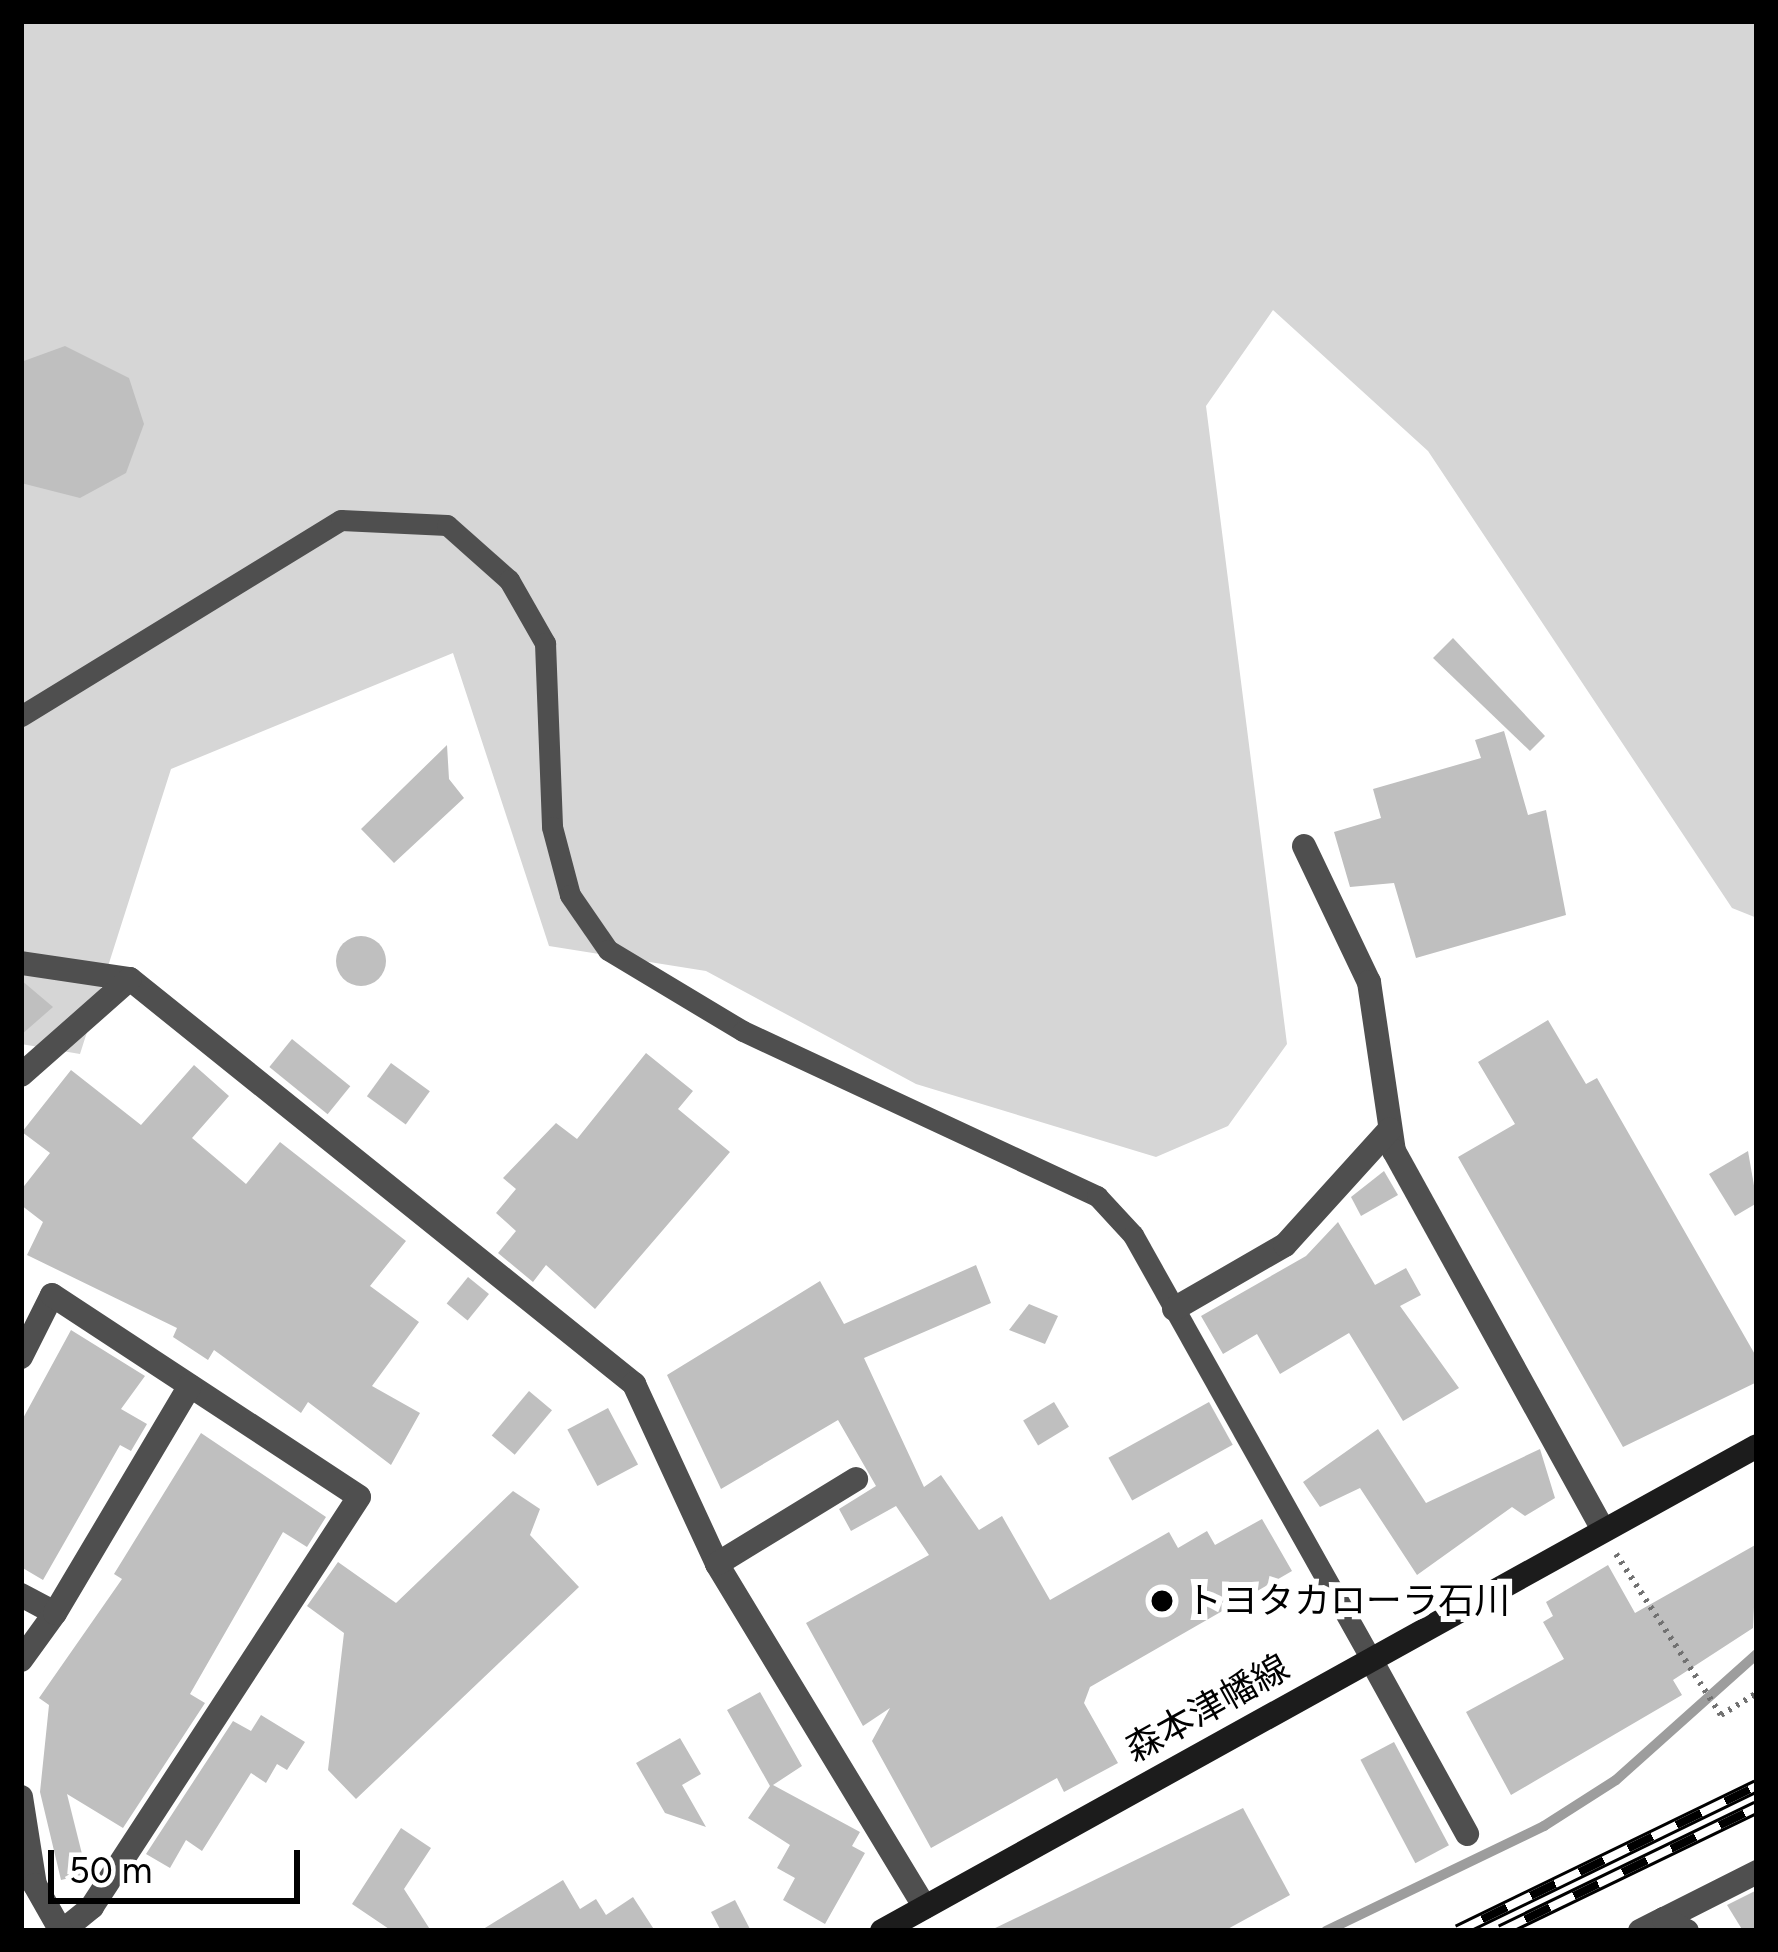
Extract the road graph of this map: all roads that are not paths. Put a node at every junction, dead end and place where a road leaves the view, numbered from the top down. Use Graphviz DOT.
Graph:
graph roads {
  1 [pos="21,716"];
  2 [pos="1304,846"];
  3 [pos="21,963"];
  4 [pos="130,979"];
  5 [pos="21,1075"];
  6 [pos="1390,1130"];
  7 [pos="1174,1309"];
  8 [pos="21,1357"];
  9 [pos="190,1386"];
  10 [pos="1757,1446"];
  11 [pos="856,1478"];
  12 [pos="1603,1530"];
  13 [pos="717,1564"];
  14 [pos="21,1595"];
  15 [pos="55,1613"];
  16 [pos="1370,1658"];
  17 [pos="21,1660"];
  18 [pos="21,1797"];
  19 [pos="1467,1834"];
  20 [pos="1757,1872"];
  21 [pos="926,1907"];
  22 [pos="1676,1925"];
  23 [pos="62,1931"];
  24 [pos="882,1931"];
  25 [pos="1640,1931"];
  1 -- 7 [label="lane"];
  2 -- 6 [label="street"];
  3 -- 4 [label="street"];
  4 -- 5 [label="street"];
  4 -- 13 [label="street"];
  6 -- 7 [label="street"];
  6 -- 12 [label="street"];
  7 -- 16 [label="lane"];
  8 -- 9 [label="street"];
  9 -- 15 [label="street"];
  9 -- 23 [label="street"];
  10 -- 12 [label="main road, 森本津幡線"];
  11 -- 13 [label="street"];
  12 -- 16 [label="main road, 森本津幡線"];
  13 -- 21 [label="street"];
  14 -- 15 [label="street"];
  15 -- 17 [label="street"];
  16 -- 19 [label="street"];
  16 -- 21 [label="main road, 森本津幡線"];
  18 -- 23 [label="street"];
  20 -- 22 [label="street"];
  21 -- 24 [label="main road, 森本津幡線"];
  22 -- 25 [label="street"];
}
